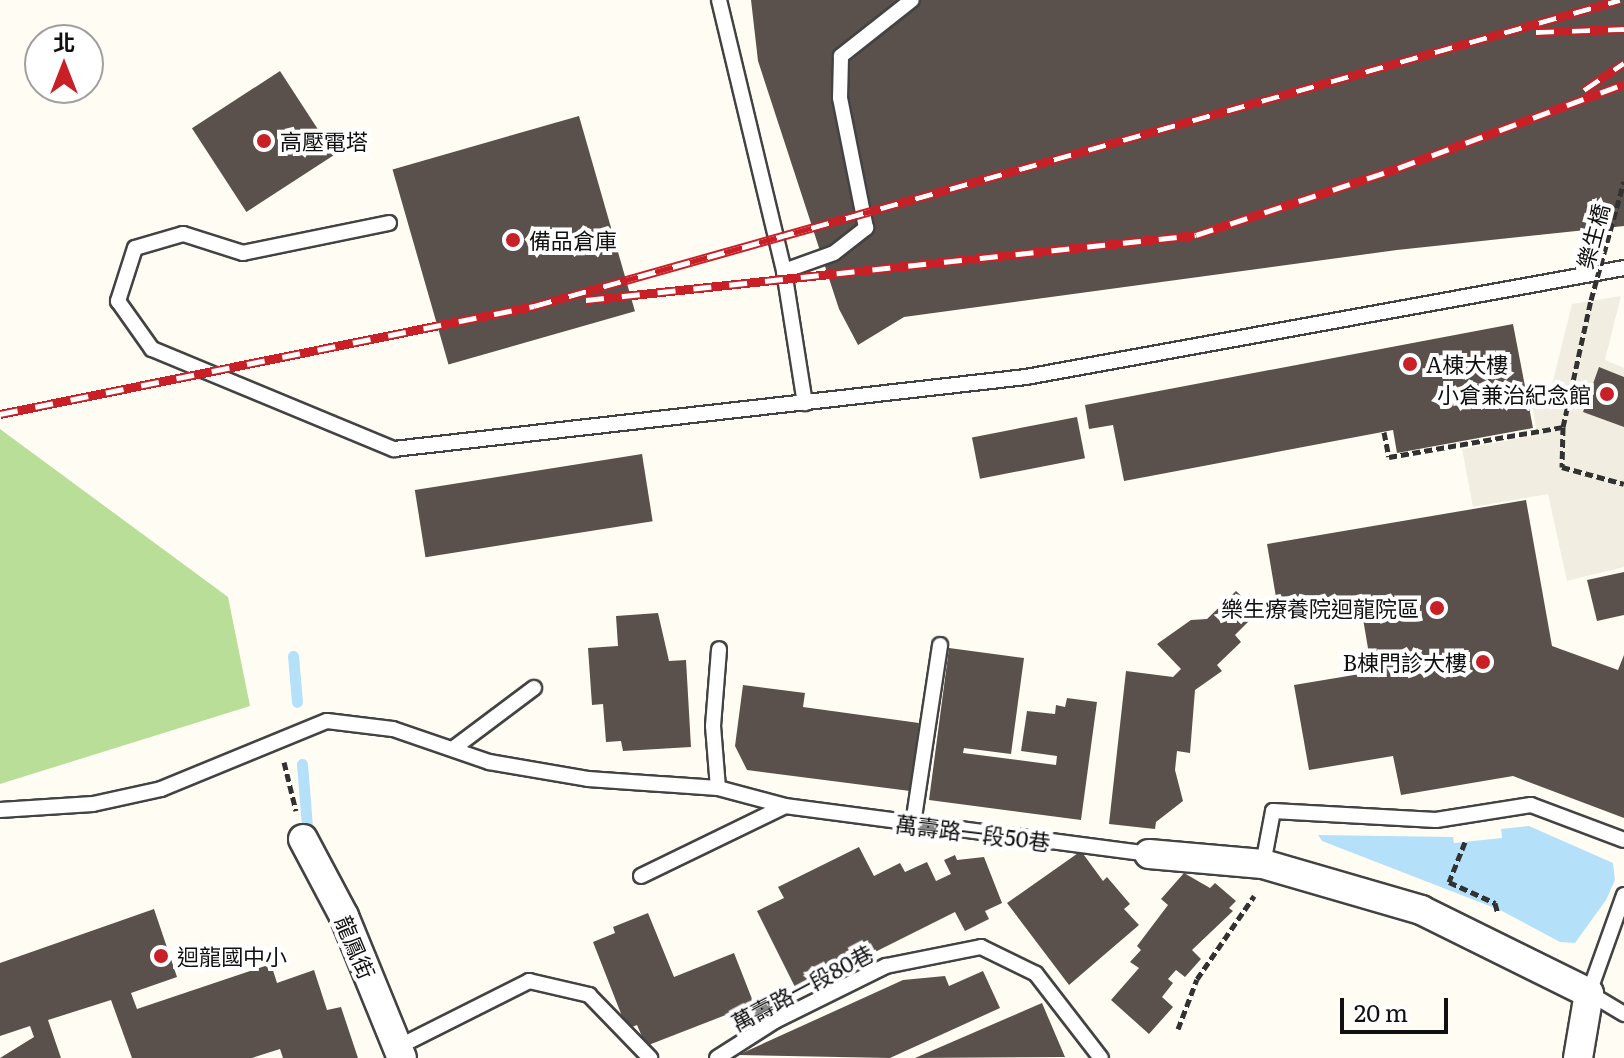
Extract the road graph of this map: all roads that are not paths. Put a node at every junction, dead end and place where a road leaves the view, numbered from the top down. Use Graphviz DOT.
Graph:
graph roads {
  1 [pos="719,0"];
  2 [pos="912,0"];
  3 [pos="389,223"];
  4 [pos="1624,268"];
  5 [pos="784,271"];
  6 [pos="805,403"];
  7 [pos="940,645"];
  8 [pos="719,649"];
  9 [pos="534,688"];
  10 [pos="454,748"];
  11 [pos="718,788"];
  12 [pos="785,806"];
  13 [pos="0,810"];
  14 [pos="913,824"];
  15 [pos="303,839"];
  16 [pos="1624,840"];
  17 [pos="1149,854"];
  18 [pos="1263,864"];
  19 [pos="641,876"];
  20 [pos="1624,895"];
  21 [pos="1589,993"];
  22 [pos="1624,1014"];
  23 [pos="400,1053"];
  24 [pos="650,1058"];
  25 [pos="717,1058"];
  26 [pos="1101,1058"];
  27 [pos="1578,1058"];
  1 -- 5 [label="lane"];
  2 -- 5 [label="lane"];
  3 -- 6 [label="lane"];
  4 -- 6 [label="lane"];
  5 -- 6 [label="lane"];
  7 -- 14 [label="lane"];
  8 -- 11 [label="lane"];
  9 -- 10 [label="lane"];
  10 -- 11 [label="lane, 萬壽路一段50巷"];
  10 -- 13 [label="lane, 萬壽路一段50巷"];
  11 -- 12 [label="lane, 萬壽路一段50巷"];
  12 -- 14 [label="lane, 萬壽路一段50巷"];
  12 -- 19 [label="lane"];
  14 -- 17 [label="lane, 萬壽路一段50巷"];
  15 -- 23 [label="street, 龍鳳街"];
  16 -- 18 [label="lane"];
  17 -- 18 [label="street, 萬壽路一段50巷"];
  18 -- 21 [label="street, 萬壽路一段50巷"];
  20 -- 21 [label="lane"];
  21 -- 22 [label="lane"];
  21 -- 27 [label="street"];
  23 -- 24 [label="lane"];
  25 -- 26 [label="lane, 萬壽路一段80巷"];
}
